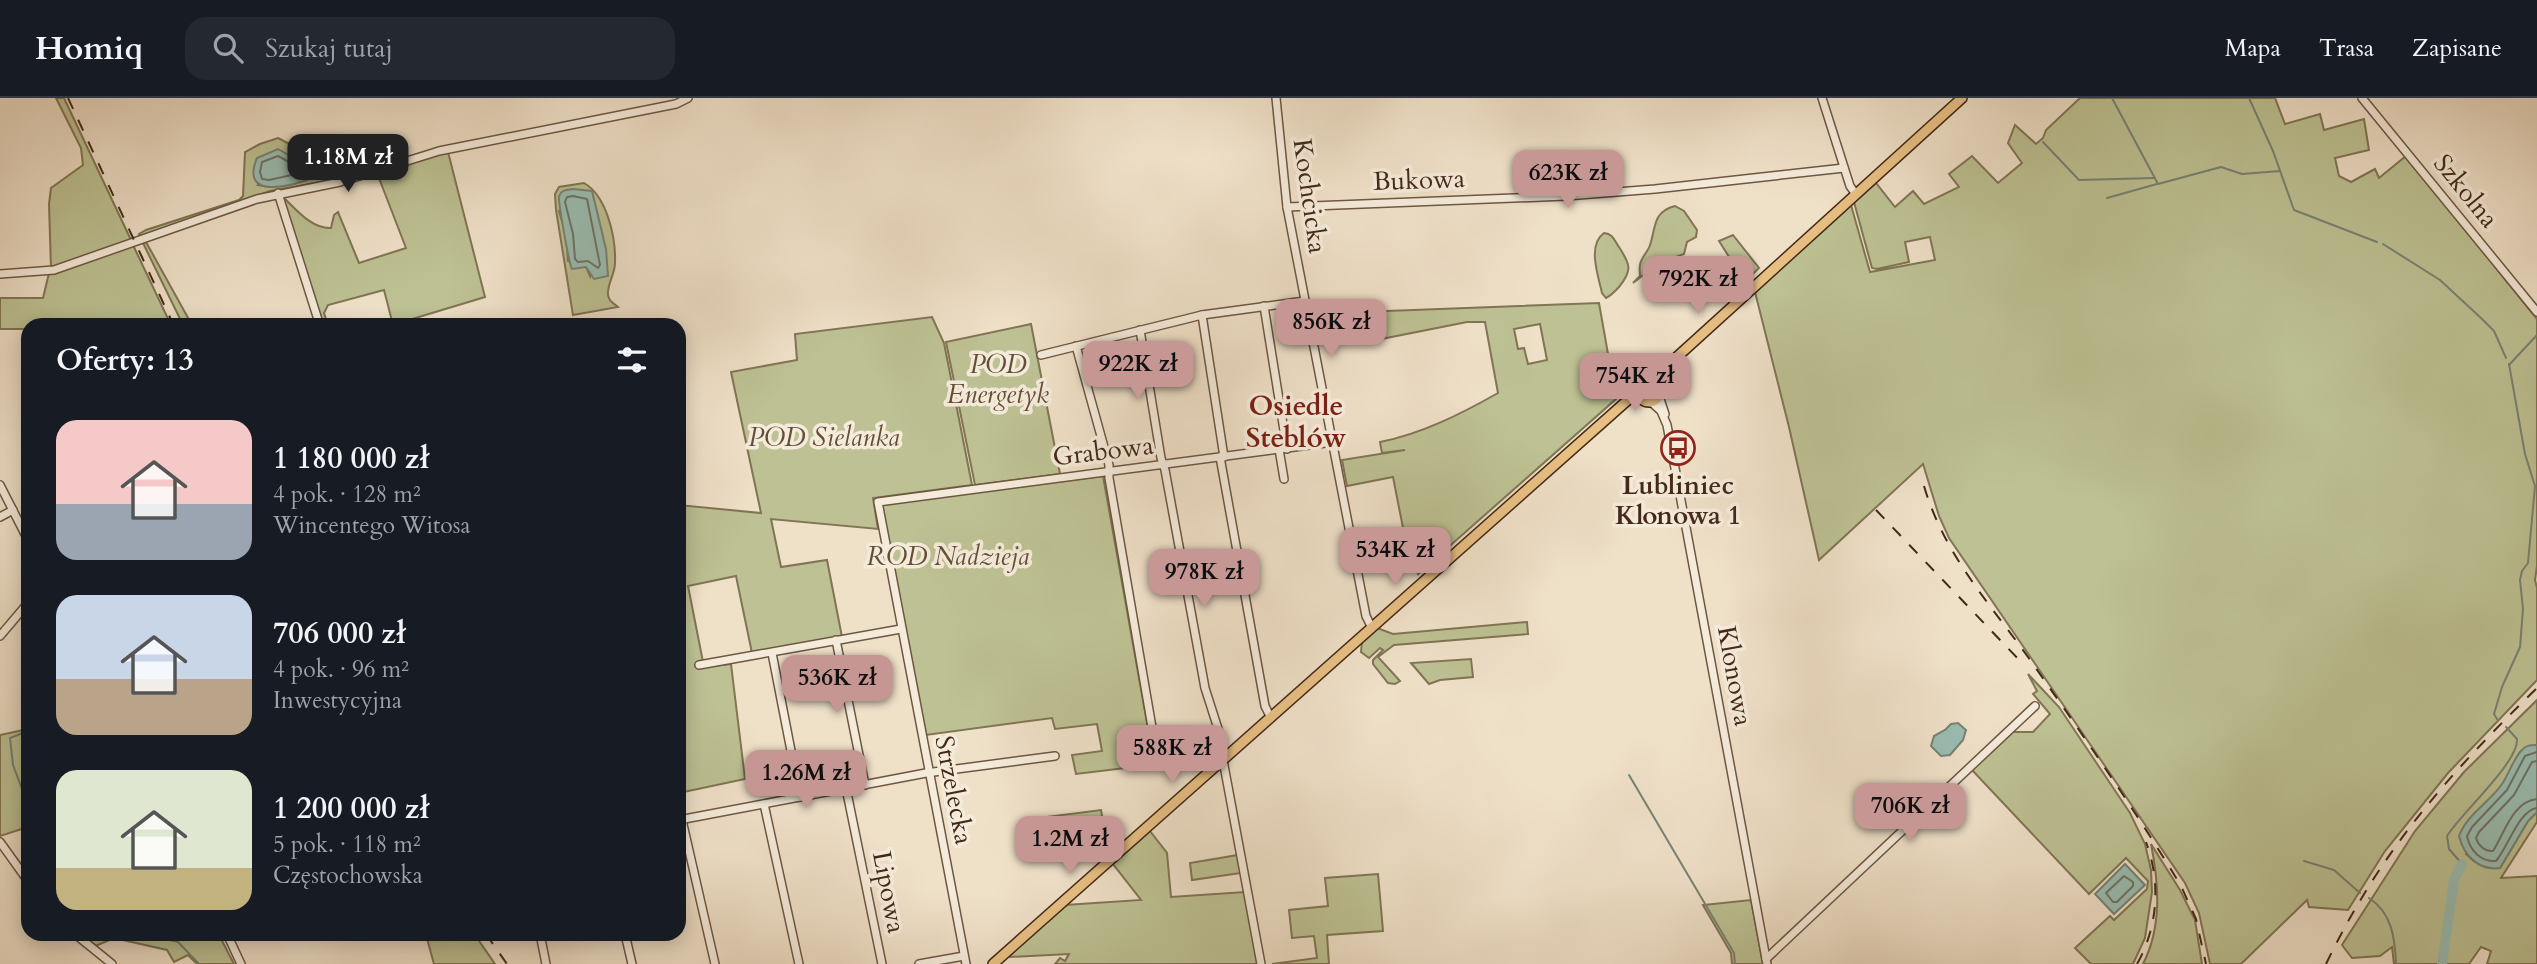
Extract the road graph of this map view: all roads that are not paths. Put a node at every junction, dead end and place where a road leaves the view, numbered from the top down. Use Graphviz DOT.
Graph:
graph roads {
  1 [pos="688,98"];
  2 [pos="1276,98"];
  3 [pos="1822,98"];
  4 [pos="1962,98"];
  5 [pos="2362,98"];
  6 [pos="1844,168"];
  7 [pos="278,193"];
  8 [pos="1855,193"];
  9 [pos="1287,206"];
  10 [pos="0,274"];
  11 [pos="1305,301"];
  12 [pos="1264,306"];
  13 [pos="2537,312"];
  14 [pos="1202,315"];
  15 [pos="317,318"];
  16 [pos="1140,330"];
  17 [pos="1076,346"];
  18 [pos="1041,355"];
  19 [pos="1671,360"];
  20 [pos="1648,380"];
  21 [pos="1660,391"];
  22 [pos="1643,397"];
  23 [pos="1667,425"];
  24 [pos="1333,442"];
  25 [pos="1283,449"];
  26 [pos="1222,457"];
  27 [pos="1163,464"];
  28 [pos="1109,471"];
  29 [pos="1284,479"];
  30 [pos="0,485"];
  31 [pos="879,501"];
  32 [pos="13,510"];
  33 [pos="0,517"];
  34 [pos="21,526"];
  35 [pos="21,611"];
  36 [pos="1372,628"];
  37 [pos="901,629"];
  38 [pos="0,636"];
  39 [pos="836,640"];
  40 [pos="772,653"];
  41 [pos="699,665"];
  42 [pos="2035,706"];
  43 [pos="1271,718"];
  44 [pos="1220,735"];
  45 [pos="1186,739"];
  46 [pos="1214,752"];
  47 [pos="1055,756"];
  48 [pos="1223,760"];
  49 [pos="929,772"];
  50 [pos="865,785"];
  51 [pos="846,788"];
  52 [pos="800,797"];
  53 [pos="764,804"];
  54 [pos="686,819"];
  55 [pos="686,841"];
  56 [pos="0,842"];
  57 [pos="21,871"];
  58 [pos="83,941"];
  59 [pos="230,941"];
  60 [pos="541,941"];
  61 [pos="627,941"];
  62 [pos="965,960"];
  63 [pos="1767,962"];
  64 [pos="111,964"];
  65 [pos="242,964"];
  66 [pos="546,964"];
  67 [pos="632,964"];
  68 [pos="715,964"];
  69 [pos="799,964"];
  70 [pos="882,964"];
  71 [pos="919,964"];
  72 [pos="993,964"];
  73 [pos="1261,964"];
  1 -- 7 [label="street"];
  2 -- 9 [label="street, Kochcicka"];
  3 -- 6 [label="street"];
  4 -- 8 [label="main road"];
  5 -- 13 [label="street, Szkolna"];
  6 -- 8 [label="street"];
  6 -- 9 [label="street, Bukowa"];
  7 -- 10 [label="street"];
  7 -- 15 [label="street"];
  8 -- 19 [label="main road"];
  9 -- 11 [label="street, Kochcicka"];
  11 -- 12 [label="street"];
  11 -- 24 [label="street, Kochcicka"];
  12 -- 14 [label="street"];
  12 -- 25 [label="street"];
  14 -- 16 [label="street"];
  14 -- 26 [label="street"];
  16 -- 17 [label="street"];
  16 -- 27 [label="street"];
  17 -- 18 [label="street"];
  17 -- 28 [label="street"];
  19 -- 20 [label="main road"];
  19 -- 21 [label="main road"];
  20 -- 21 [label="main road"];
  20 -- 22 [label="main road"];
  21 -- 22 [label="main road"];
  21 -- 23 [label="street"];
  22 -- 23 [label="street, Klonowa"];
  22 -- 36 [label="main road"];
  23 -- 63 [label="street, Klonowa"];
  24 -- 25 [label="street, Grabowa"];
  24 -- 36 [label="street, Kochcicka"];
  25 -- 26 [label="street, Grabowa"];
  25 -- 29 [label="street"];
  26 -- 27 [label="street, Grabowa"];
  26 -- 43 [label="street"];
  27 -- 28 [label="street, Grabowa"];
  27 -- 44 [label="street"];
  28 -- 31 [label="street, Grabowa"];
  28 -- 45 [label="street"];
  30 -- 32 [label="street"];
  31 -- 37 [label="street, Strzelecka"];
  32 -- 33 [label="street"];
  32 -- 34 [label="street"];
  35 -- 38 [label="street"];
  36 -- 43 [label="main road"];
  37 -- 39 [label="street"];
  37 -- 49 [label="street, Strzelecka"];
  39 -- 40 [label="street"];
  39 -- 50 [label="street"];
  40 -- 41 [label="street"];
  40 -- 52 [label="street"];
  42 -- 63 [label="street"];
  43 -- 48 [label="main road"];
  44 -- 45 [label="street"];
  44 -- 46 [label="street"];
  45 -- 46 [label="street"];
  46 -- 48 [label="street"];
  47 -- 49 [label="street"];
  48 -- 72 [label="main road"];
  48 -- 73 [label="street"];
  49 -- 50 [label="street"];
  49 -- 62 [label="street, Strzelecka"];
  50 -- 51 [label="street"];
  51 -- 52 [label="street"];
  51 -- 70 [label="street, Lipowa"];
  52 -- 53 [label="street"];
  53 -- 54 [label="street"];
  53 -- 69 [label="street"];
  55 -- 68 [label="street"];
  56 -- 57 [label="street"];
  58 -- 64 [label="street"];
  59 -- 65 [label="street"];
  60 -- 66 [label="street"];
  61 -- 67 [label="street"];
  62 -- 71 [label="street"];
}
